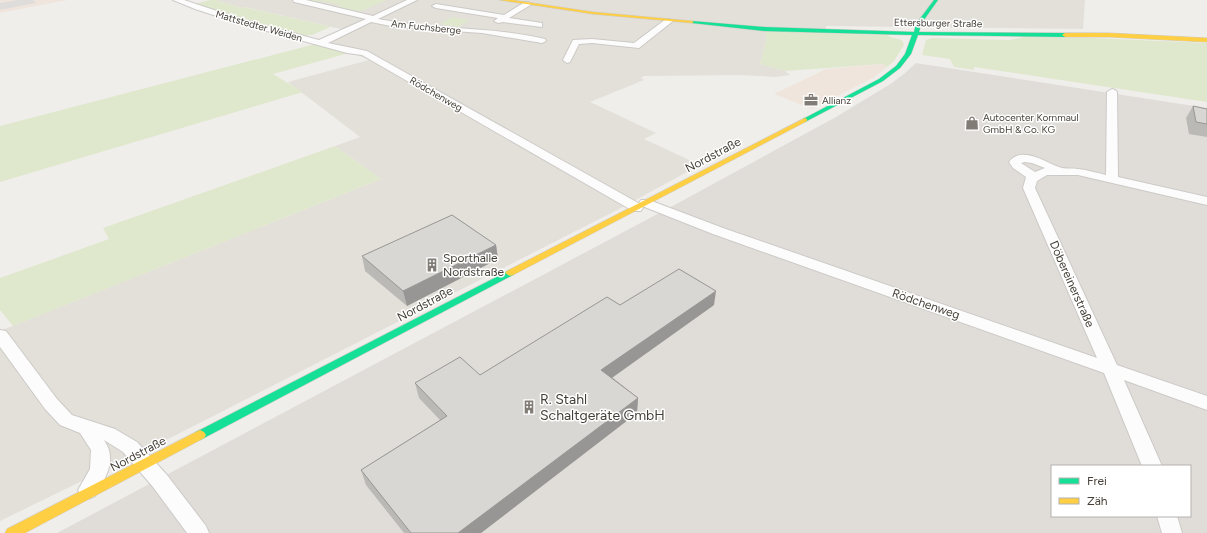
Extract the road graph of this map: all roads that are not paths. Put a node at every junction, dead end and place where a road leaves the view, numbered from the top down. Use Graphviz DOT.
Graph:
graph roads {
  1 [pos="177,0"];
  2 [pos="297,0"];
  3 [pos="413,0"];
  4 [pos="506,0"];
  5 [pos="936,0"];
  6 [pos="528,4"];
  7 [pos="436,6"];
  8 [pos="503,18"];
  9 [pos="371,19"];
  10 [pos="669,20"];
  11 [pos="539,25"];
  12 [pos="482,30"];
  13 [pos="915,34"];
  14 [pos="1207,40"];
  15 [pos="542,41"];
  16 [pos="320,43"];
  17 [pos="567,60"];
  18 [pos="1112,92"];
  19 [pos="1059,170"];
  20 [pos="1034,177"];
  21 [pos="1112,179"];
  22 [pos="1207,201"];
  23 [pos="641,206"];
  24 [pos="0,335"];
  25 [pos="1110,368"];
  26 [pos="1207,403"];
  27 [pos="86,428"];
  28 [pos="144,464"];
  29 [pos="1152,465"];
  30 [pos="85,495"];
  31 [pos="1167,517"];
  32 [pos="12,533"];
  33 [pos="199,533"];
  34 [pos="1172,533"];
  1 -- 16 [label="street, Mattstedter Weiden"];
  2 -- 9 [label="street, Am Fuchsberge"];
  3 -- 9 [label="street"];
  4 -- 6 [label="street, Ettersburger Straße"];
  5 -- 13 [label="street, Nordstraße"];
  6 -- 8 [label="street"];
  6 -- 10 [label="street, Ettersburger Straße"];
  7 -- 8 [label="street, Am Fuchsberge"];
  8 -- 11 [label="street, Am Fuchsberge"];
  8 -- 12 [label="street, Am Fuchsberge"];
  9 -- 12 [label="street, Am Fuchsberge"];
  9 -- 16 [label="street"];
  10 -- 13 [label="street, Ettersburger Straße"];
  10 -- 17 [label="street"];
  12 -- 15 [label="street, Am Fuchsberge"];
  13 -- 14 [label="street, Ettersburger Straße"];
  13 -- 23 [label="street, Nordstraße"];
  16 -- 23 [label="street, Rödchenweg"];
  18 -- 21 [label="street"];
  19 -- 20 [label="street"];
  19 -- 20 [label="street"];
  19 -- 21 [label="street"];
  20 -- 25 [label="street, Döbereinerstraße"];
  21 -- 22 [label="street"];
  23 -- 25 [label="street, Rödchenweg"];
  23 -- 28 [label="street, Nordstraße"];
  24 -- 27 [label="street"];
  25 -- 26 [label="street, Rödchenweg"];
  25 -- 29 [label="street, Döbereinerstraße"];
  27 -- 28 [label="street"];
  27 -- 30 [label="street"];
  28 -- 30 [label="street, Nordstraße"];
  28 -- 33 [label="street"];
  30 -- 32 [label="street, Nordstraße"];
  31 -- 34 [label="street"];
}
